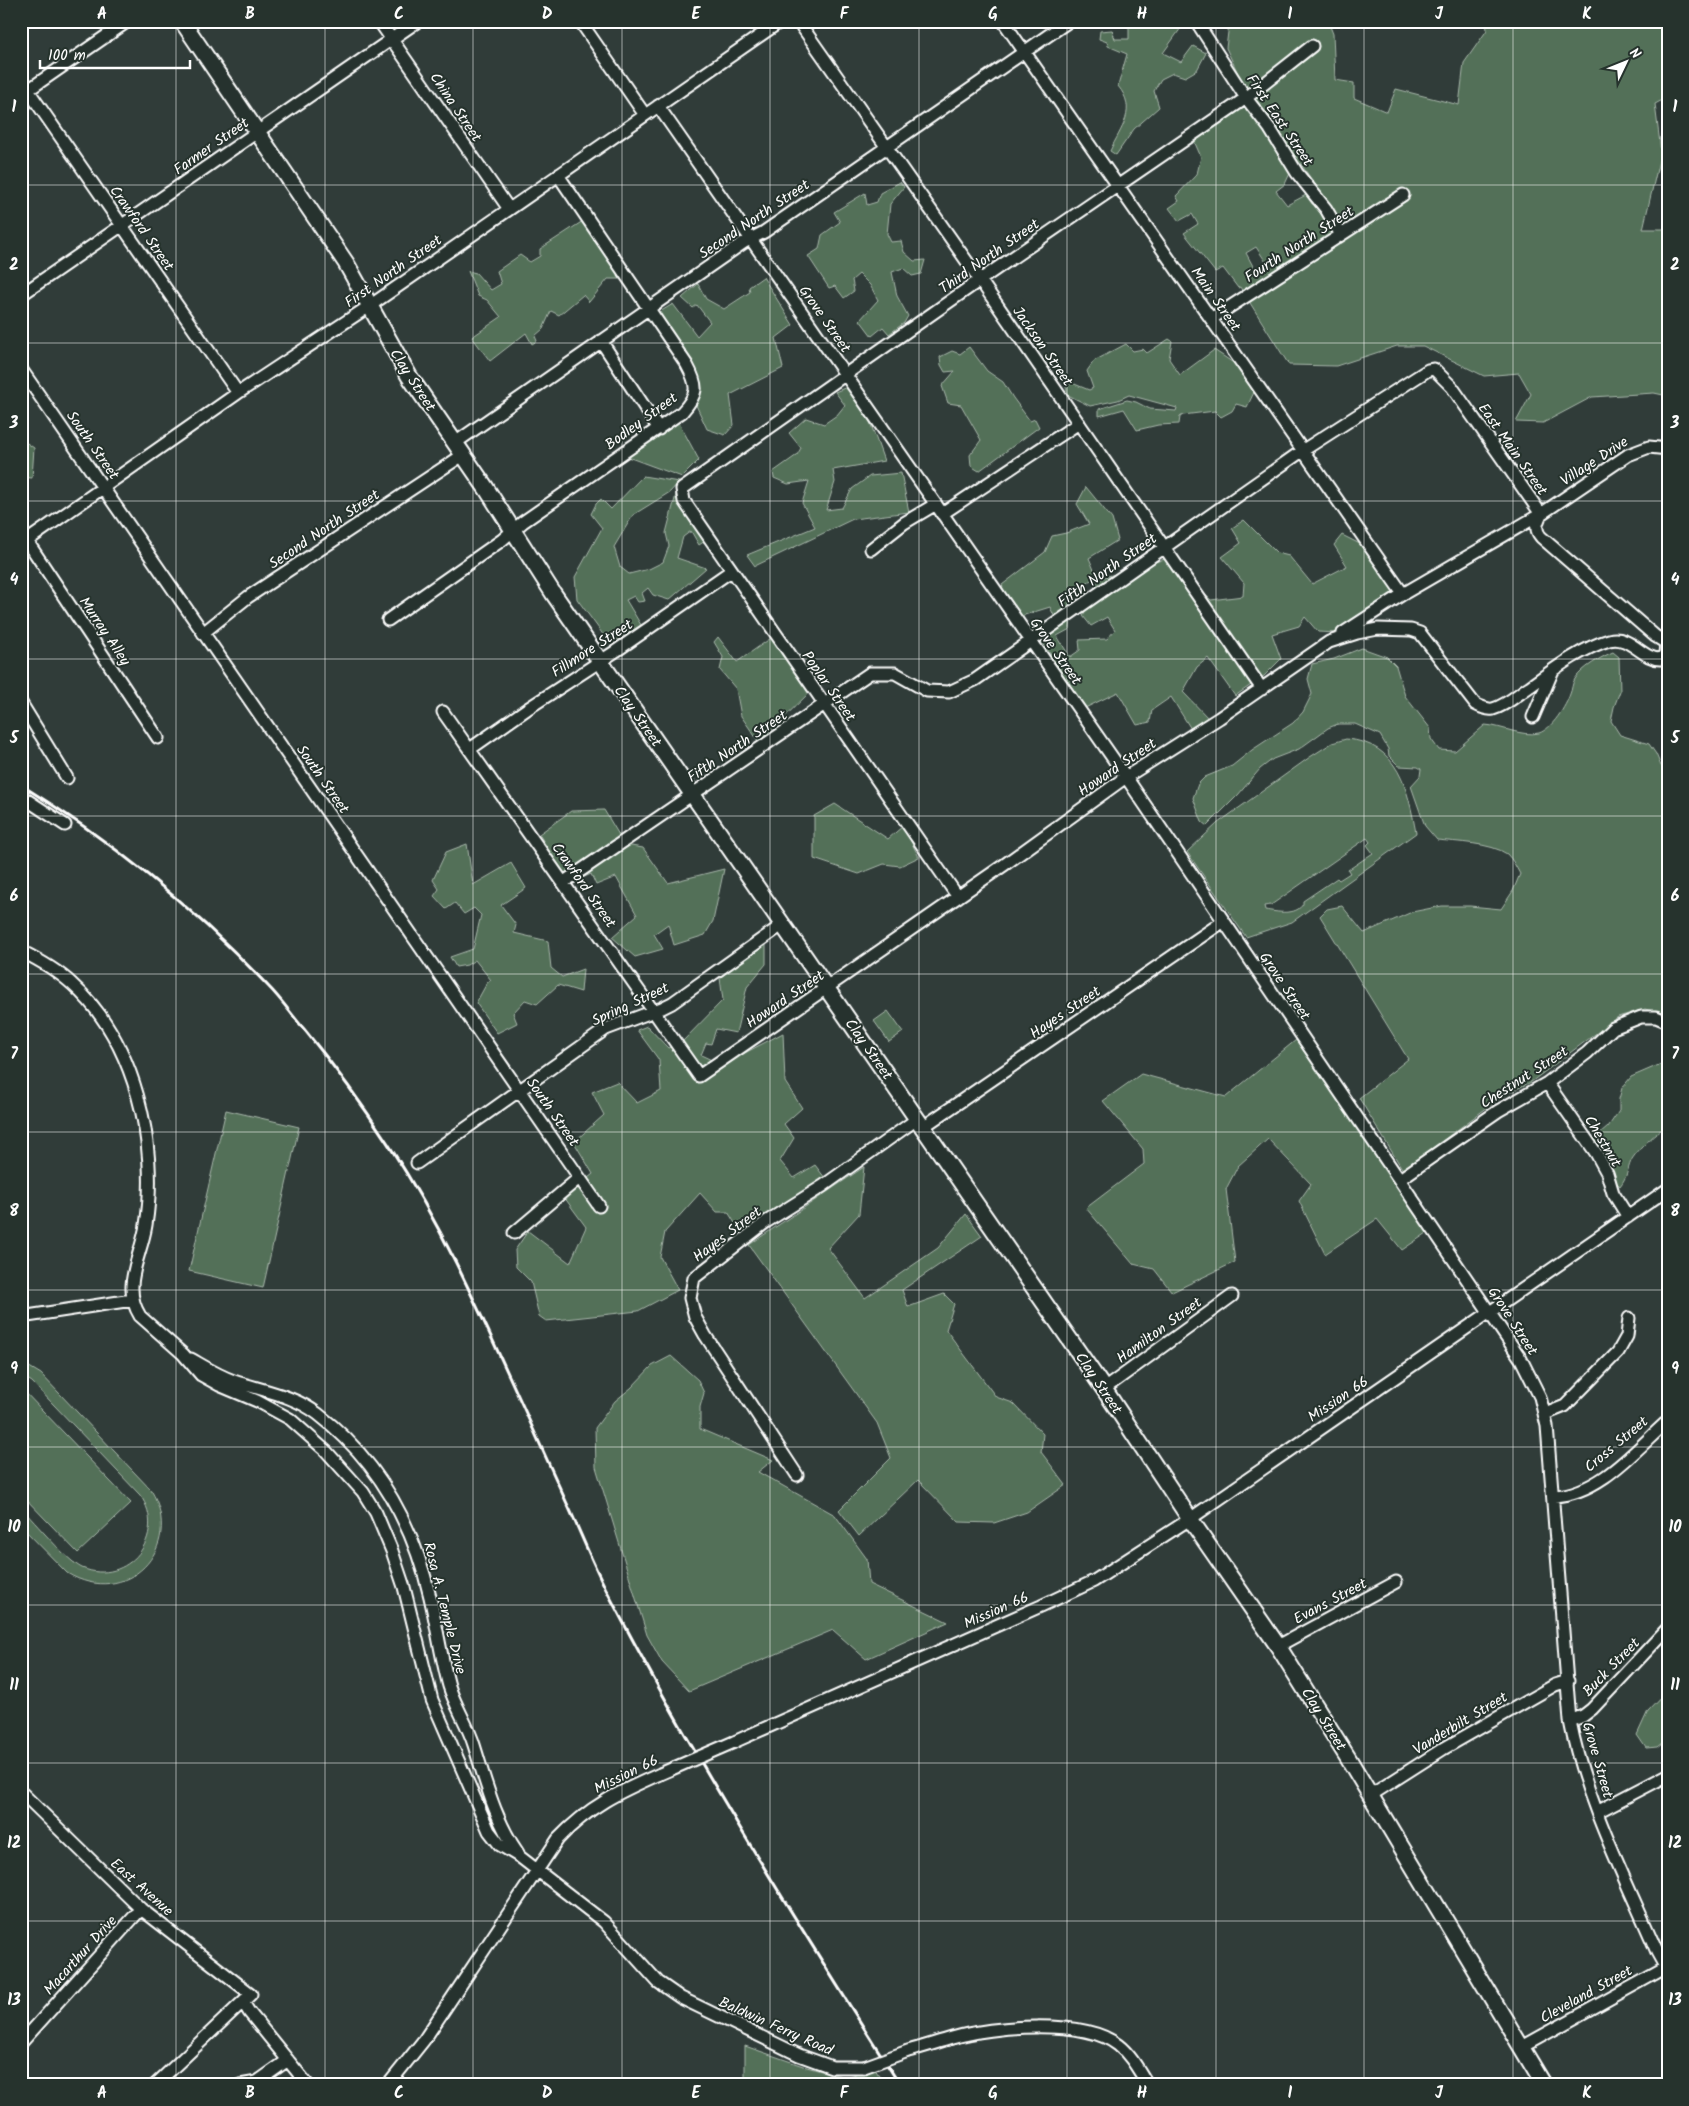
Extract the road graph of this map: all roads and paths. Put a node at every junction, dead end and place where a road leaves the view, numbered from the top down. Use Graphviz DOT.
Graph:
graph roads {
  1 [pos="128,21"];
  2 [pos="182,21"];
  3 [pos="379,21"];
  4 [pos="418,21"];
  5 [pos="580,21"];
  6 [pos="781,21"];
  7 [pos="798,21"];
  8 [pos="1003,21"];
  9 [pos="1070,21"];
  10 [pos="1196,21"];
  11 [pos="392,39"];
  12 [pos="1312,46"];
  13 [pos="1024,52"];
  14 [pos="21,80"];
  15 [pos="25,93"];
  16 [pos="1246,98"];
  17 [pos="658,106"];
  18 [pos="645,115"];
  19 [pos="258,132"];
  20 [pos="886,146"];
  21 [pos="558,175"];
  22 [pos="1117,186"];
  23 [pos="1403,195"];
  24 [pos="508,209"];
  25 [pos="122,225"];
  26 [pos="1341,235"];
  27 [pos="751,239"];
  28 [pos="980,280"];
  29 [pos="21,295"];
  30 [pos="371,305"];
  31 [pos="650,308"];
  32 [pos="1211,319"];
  33 [pos="601,341"];
  34 [pos="21,368"];
  35 [pos="1434,369"];
  36 [pos="845,374"];
  37 [pos="238,393"];
  38 [pos="1079,423"];
  39 [pos="659,428"];
  40 [pos="459,449"];
  41 [pos="1668,449"];
  42 [pos="1302,451"];
  43 [pos="104,488"];
  44 [pos="682,489"];
  45 [pos="939,509"];
  46 [pos="1541,514"];
  47 [pos="512,531"];
  48 [pos="24,543"];
  49 [pos="1164,548"];
  50 [pos="871,549"];
  51 [pos="731,571"];
  52 [pos="1403,594"];
  53 [pos="388,620"];
  54 [pos="203,632"];
  55 [pos="1030,641"];
  56 [pos="1329,642"];
  57 [pos="1667,643"];
  58 [pos="600,661"];
  59 [pos="1553,670"];
  60 [pos="1262,689"];
  61 [pos="21,703"];
  62 [pos="824,705"];
  63 [pos="442,712"];
  64 [pos="1533,717"];
  65 [pos="158,738"];
  66 [pos="470,749"];
  67 [pos="1126,777"];
  68 [pos="68,778"];
  69 [pos="692,795"];
  70 [pos="21,796"];
  71 [pos="65,825"];
  72 [pos="564,882"];
  73 [pos="958,897"];
  74 [pos="1224,921"];
  75 [pos="782,924"];
  76 [pos="21,951"];
  77 [pos="827,989"];
  78 [pos="653,1011"];
  79 [pos="1668,1022"];
  80 [pos="699,1076"];
  81 [pos="1547,1083"];
  82 [pos="519,1090"];
  83 [pos="920,1123"];
  84 [pos="417,1163"];
  85 [pos="580,1178"];
  86 [pos="1400,1179"];
  87 [pos="1668,1190"];
  88 [pos="599,1206"];
  89 [pos="1628,1217"];
  90 [pos="514,1233"];
  91 [pos="1232,1296"];
  92 [pos="132,1300"];
  93 [pos="1490,1313"];
  94 [pos="21,1317"];
  95 [pos="1629,1318"];
  96 [pos="183,1354"];
  97 [pos="1104,1389"];
  98 [pos="1545,1414"];
  99 [pos="1668,1421"];
  100 [pos="797,1475"];
  101 [pos="1554,1496"];
  102 [pos="1190,1519"];
  103 [pos="1396,1582"];
  104 [pos="1668,1628"];
  105 [pos="1278,1646"];
  106 [pos="1568,1681"];
  107 [pos="1570,1721"];
  108 [pos="1668,1775"];
  109 [pos="21,1792"];
  110 [pos="1371,1795"];
  111 [pos="1597,1812"];
  112 [pos="520,1857"];
  113 [pos="537,1870"];
  114 [pos="142,1909"];
  115 [pos="1667,1970"];
  116 [pos="247,1998"];
  117 [pos="21,2043"];
  118 [pos="1522,2047"];
  119 [pos="288,2060"];
  120 [pos="155,2085"];
  121 [pos="240,2085"];
  122 [pos="308,2085"];
  123 [pos="388,2085"];
  124 [pos="1148,2085"];
  125 [pos="1544,2085"];
  1 -- 15 [label="street"];
  2 -- 19 [label="main road, Clay Street"];
  3 -- 11 [label="street, China Street"];
  4 -- 11 [label="street, Farmer Street"];
  5 -- 18 [label="street"];
  6 -- 17 [label="street, First North Street"];
  7 -- 20 [label="street, Jackson Street"];
  8 -- 13 [label="street, Main Street"];
  9 -- 13 [label="street, Second North Street"];
  10 -- 16 [label="street, First East Street"];
  11 -- 19 [label="street, Farmer Street"];
  11 -- 24 [label="street, China Street"];
  12 -- 16 [label="street, Third North Street"];
  13 -- 20 [label="street, Second North Street"];
  13 -- 22 [label="street, Main Street"];
  14 -- 15 [label="street, Crawford Street"];
  15 -- 25 [label="street, Crawford Street"];
  16 -- 22 [label="street, Third North Street"];
  16 -- 26 [label="street, First East Street"];
  17 -- 18 [label="street, First North Street"];
  17 -- 27 [label="street, Grove Street"];
  18 -- 21 [label="street, First North Street"];
  19 -- 25 [label="street, Farmer Street"];
  19 -- 30 [label="main road, Clay Street"];
  20 -- 27 [label="street, Second North Street"];
  20 -- 28 [label="street, Jackson Street"];
  21 -- 24 [label="street, First North Street"];
  21 -- 31 [label="street, Bodley Street"];
  22 -- 28 [label="street, Third North Street"];
  22 -- 32 [label="street, Main Street"];
  23 -- 26 [label="street, Fourth North Street"];
  24 -- 30 [label="street, First North Street"];
  25 -- 29 [label="street, Farmer Street"];
  25 -- 37 [label="street, Crawford Street"];
  26 -- 32 [label="street, Fourth North Street"];
  27 -- 31 [label="street, Second North Street"];
  27 -- 36 [label="street, Grove Street"];
  28 -- 36 [label="street, Third North Street"];
  28 -- 38 [label="street, Jackson Street"];
  30 -- 37 [label="street, First North Street"];
  30 -- 40 [label="main road, Clay Street"];
  31 -- 33 [label="street, Second North Street"];
  31 -- 39 [label="street, Bodley Street"];
  32 -- 42 [label="street, Main Street"];
  33 -- 39 [label="street"];
  33 -- 40 [label="street, Second North Street"];
  34 -- 43 [label="street, South Street"];
  35 -- 42 [label="street, Fifth North Street"];
  35 -- 46 [label="street, East Main Street"];
  36 -- 44 [label="street, Third North Street"];
  36 -- 45 [label="street, Grove Street"];
  37 -- 43 [label="street, First North Street"];
  38 -- 45 [label="street"];
  38 -- 49 [label="street, Jackson Street"];
  39 -- 47 [label="street, Bodley Street"];
  40 -- 47 [label="main road, Clay Street"];
  40 -- 54 [label="street, Second North Street"];
  41 -- 46 [label="street, Village Drive"];
  42 -- 49 [label="street, Fifth North Street"];
  42 -- 52 [label="street, Main Street"];
  43 -- 48 [label="street, First North Street"];
  43 -- 54 [label="street, South Street"];
  44 -- 51 [label="street, Poplar Street"];
  45 -- 50 [label="street"];
  45 -- 55 [label="street, Grove Street"];
  46 -- 52 [label="street"];
  46 -- 57 [label="street, East Main Street"];
  47 -- 53 [label="street, Bodley Street"];
  47 -- 58 [label="main road, Clay Street"];
  48 -- 65 [label="street, Murray Alley"];
  49 -- 55 [label="street, Fifth North Street"];
  49 -- 60 [label="street, Jackson Street"];
  51 -- 58 [label="street, Fillmore Street"];
  51 -- 62 [label="street, Poplar Street"];
  52 -- 56 [label="street"];
  54 -- 82 [label="street, South Street"];
  55 -- 62 [label="street, Fifth North Street"];
  55 -- 67 [label="street, Grove Street"];
  56 -- 59 [label="street, Howard Street"];
  56 -- 60 [label="street, Howard Street"];
  57 -- 59 [label="street, Howard Street"];
  58 -- 66 [label="street, Fillmore Street"];
  58 -- 69 [label="main road, Clay Street"];
  59 -- 64 [label="street"];
  60 -- 67 [label="street, Howard Street"];
  61 -- 68 [label="street"];
  62 -- 69 [label="street, Fifth North Street"];
  62 -- 73 [label="street, Poplar Street"];
  63 -- 66 [label="street, Crawford Street"];
  66 -- 72 [label="street, Crawford Street"];
  67 -- 73 [label="street, Howard Street"];
  67 -- 74 [label="street, Grove Street"];
  69 -- 72 [label="street, Fifth North Street"];
  69 -- 75 [label="main road, Clay Street"];
  70 -- 71 [label="street"];
  72 -- 78 [label="street, Crawford Street"];
  73 -- 77 [label="street, Howard Street"];
  74 -- 83 [label="street, Hayes Street"];
  74 -- 86 [label="street, Grove Street"];
  75 -- 77 [label="main road, Clay Street"];
  75 -- 78 [label="street, Spring Street"];
  76 -- 92 [label="street"];
  77 -- 80 [label="street, Howard Street"];
  77 -- 83 [label="main road, Clay Street"];
  78 -- 80 [label="street, Crawford Street"];
  78 -- 82 [label="street, Spring Street"];
  79 -- 81 [label="street, Chestnut Street"];
  81 -- 86 [label="street, Chestnut Street"];
  81 -- 89 [label="street, Chestnut"];
  82 -- 84 [label="street, Spring Street"];
  82 -- 85 [label="street, South Street"];
  83 -- 97 [label="main road, Clay Street"];
  83 -- 100 [label="street, Hayes Street"];
  85 -- 88 [label="street, South Street"];
  85 -- 90 [label="street"];
  86 -- 93 [label="street, Grove Street"];
  87 -- 89 [label="street, Mission 66"];
  89 -- 93 [label="street, Mission 66"];
  91 -- 97 [label="street, Hamilton Street"];
  92 -- 94 [label="street"];
  92 -- 96 [label="street, Rosa A. Temple Drive"];
  93 -- 98 [label="street, Grove Street"];
  93 -- 102 [label="street, Mission 66"];
  95 -- 98 [label="street"];
  96 -- 112 [label="street, Rosa A. Temple Drive"];
  96 -- 112 [label="street, Rosa A. Temple Drive"];
  97 -- 102 [label="main road, Clay Street"];
  98 -- 101 [label="street, Grove Street"];
  99 -- 101 [label="street, Cross Street"];
  101 -- 106 [label="street, Grove Street"];
  102 -- 105 [label="main road, Clay Street"];
  102 -- 113 [label="street, Mission 66, bridge"];
  103 -- 105 [label="street, Evans Street"];
  104 -- 107 [label="street, Buck Street"];
  105 -- 110 [label="main road, Clay Street"];
  106 -- 107 [label="street, Grove Street"];
  106 -- 110 [label="street, Vanderbilt Street"];
  107 -- 111 [label="street, Grove Street"];
  108 -- 111 [label="street"];
  109 -- 114 [label="street, East Avenue"];
  110 -- 118 [label="main road, Clay Street"];
  111 -- 115 [label="street, Grove Street"];
  112 -- 113 [label="street, Rosa A. Temple Drive"];
  113 -- 123 [label="street, Mission 66"];
  113 -- 124 [label="street, Baldwin Ferry Road, bridge"];
  114 -- 116 [label="street, East Avenue"];
  114 -- 117 [label="street, Macarthur Drive"];
  115 -- 118 [label="street, Cleveland Street"];
  116 -- 119 [label="street, East Avenue"];
  116 -- 120 [label="street"];
  118 -- 125 [label="main road, Clay Street"];
  119 -- 121 [label="street"];
  119 -- 122 [label="street, East Avenue"];
}
